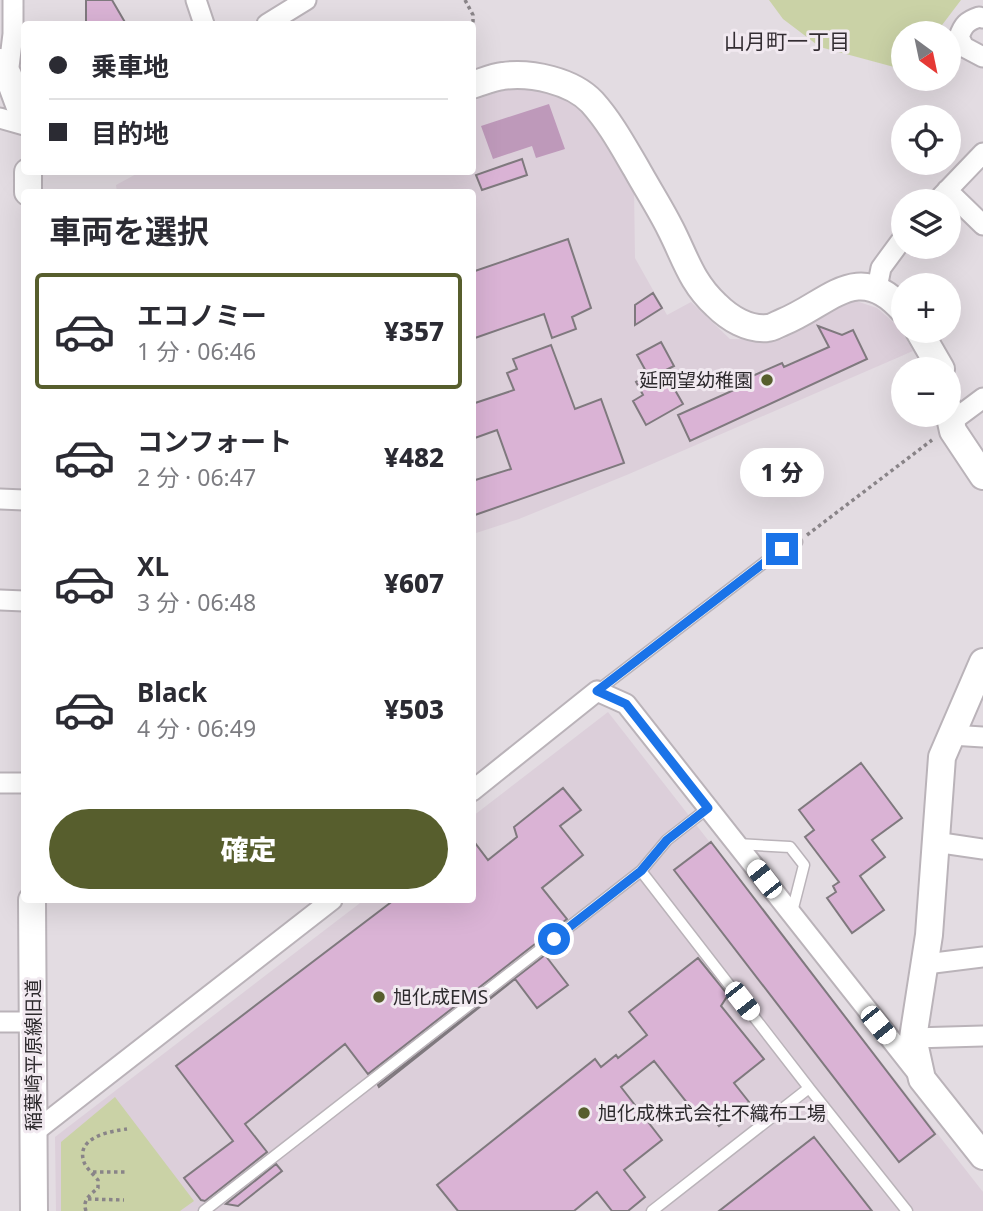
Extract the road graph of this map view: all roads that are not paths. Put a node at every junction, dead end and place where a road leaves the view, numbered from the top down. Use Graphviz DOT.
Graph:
graph roads {
  1 [pos="13,0"];
  2 [pos="196,0"];
  3 [pos="306,0"];
  4 [pos="983,18"];
  5 [pos="203,21"];
  6 [pos="272,21"];
  7 [pos="983,57"];
  8 [pos="4,69"];
  9 [pos="476,84"];
  10 [pos="21,111"];
  11 [pos="0,118"];
  12 [pos="21,124"];
  13 [pos="983,153"];
  14 [pos="948,189"];
  15 [pos="961,209"];
  16 [pos="983,225"];
  17 [pos="891,254"];
  18 [pos="877,288"];
  19 [pos="891,300"];
  20 [pos="983,398"];
  21 [pos="961,412"];
  22 [pos="953,427"];
  23 [pos="983,476"];
  24 [pos="0,499"];
  25 [pos="21,500"];
  26 [pos="797,542"];
  27 [pos="0,600"];
  28 [pos="21,601"];
  29 [pos="983,662"];
  30 [pos="597,691"];
  31 [pos="951,735"];
  32 [pos="983,737"];
  33 [pos="0,783"];
  34 [pos="21,783"];
  35 [pos="476,787"];
  36 [pos="708,808"];
  37 [pos="935,842"];
  38 [pos="736,844"];
  39 [pos="983,849"];
  40 [pos="641,871"];
  41 [pos="32,903"];
  42 [pos="328,903"];
  43 [pos="791,914"];
  44 [pos="983,957"];
  45 [pos="926,964"];
  46 [pos="0,1022"];
  47 [pos="33,1022"];
  48 [pos="983,1036"];
  49 [pos="914,1038"];
  50 [pos="922,1079"];
  51 [pos="809,1088"];
  52 [pos="33,1133"];
  53 [pos="983,1156"];
  54 [pos="34,1211"];
  55 [pos="204,1211"];
  56 [pos="652,1211"];
  57 [pos="907,1211"];
  1 -- 8 [label="street"];
  2 -- 5 [label="street"];
  3 -- 6 [label="street"];
  4 -- 7 [label="street"];
  8 -- 10 [label="street"];
  9 -- 18 [label="street"];
  11 -- 12 [label="street"];
  13 -- 14 [label="street"];
  15 -- 16 [label="street"];
  17 -- 18 [label="street"];
  18 -- 19 [label="street"];
  20 -- 21 [label="street"];
  22 -- 23 [label="street"];
  24 -- 25 [label="street"];
  26 -- 30 [label="lane"];
  27 -- 28 [label="street"];
  29 -- 31 [label="street"];
  30 -- 35 [label="street"];
  30 -- 36 [label="street"];
  31 -- 32 [label="street"];
  31 -- 37 [label="street"];
  33 -- 34 [label="street"];
  36 -- 38 [label="street"];
  36 -- 40 [label="lane"];
  37 -- 39 [label="street"];
  37 -- 45 [label="street"];
  38 -- 43 [label="street"];
  38 -- 43 [label="lane"];
  40 -- 51 [label="lane"];
  40 -- 55 [label="lane"];
  41 -- 47 [label="street, 稲葉崎平原線旧道"];
  42 -- 52 [label="street"];
  43 -- 50 [label="street"];
  44 -- 45 [label="street"];
  45 -- 49 [label="street"];
  46 -- 47 [label="street"];
  47 -- 52 [label="street, 稲葉崎平原線旧道"];
  48 -- 49 [label="street"];
  49 -- 50 [label="street"];
  50 -- 53 [label="street"];
  51 -- 56 [label="lane"];
  51 -- 57 [label="lane"];
  52 -- 54 [label="street, 稲葉崎平原線旧道"];
}
